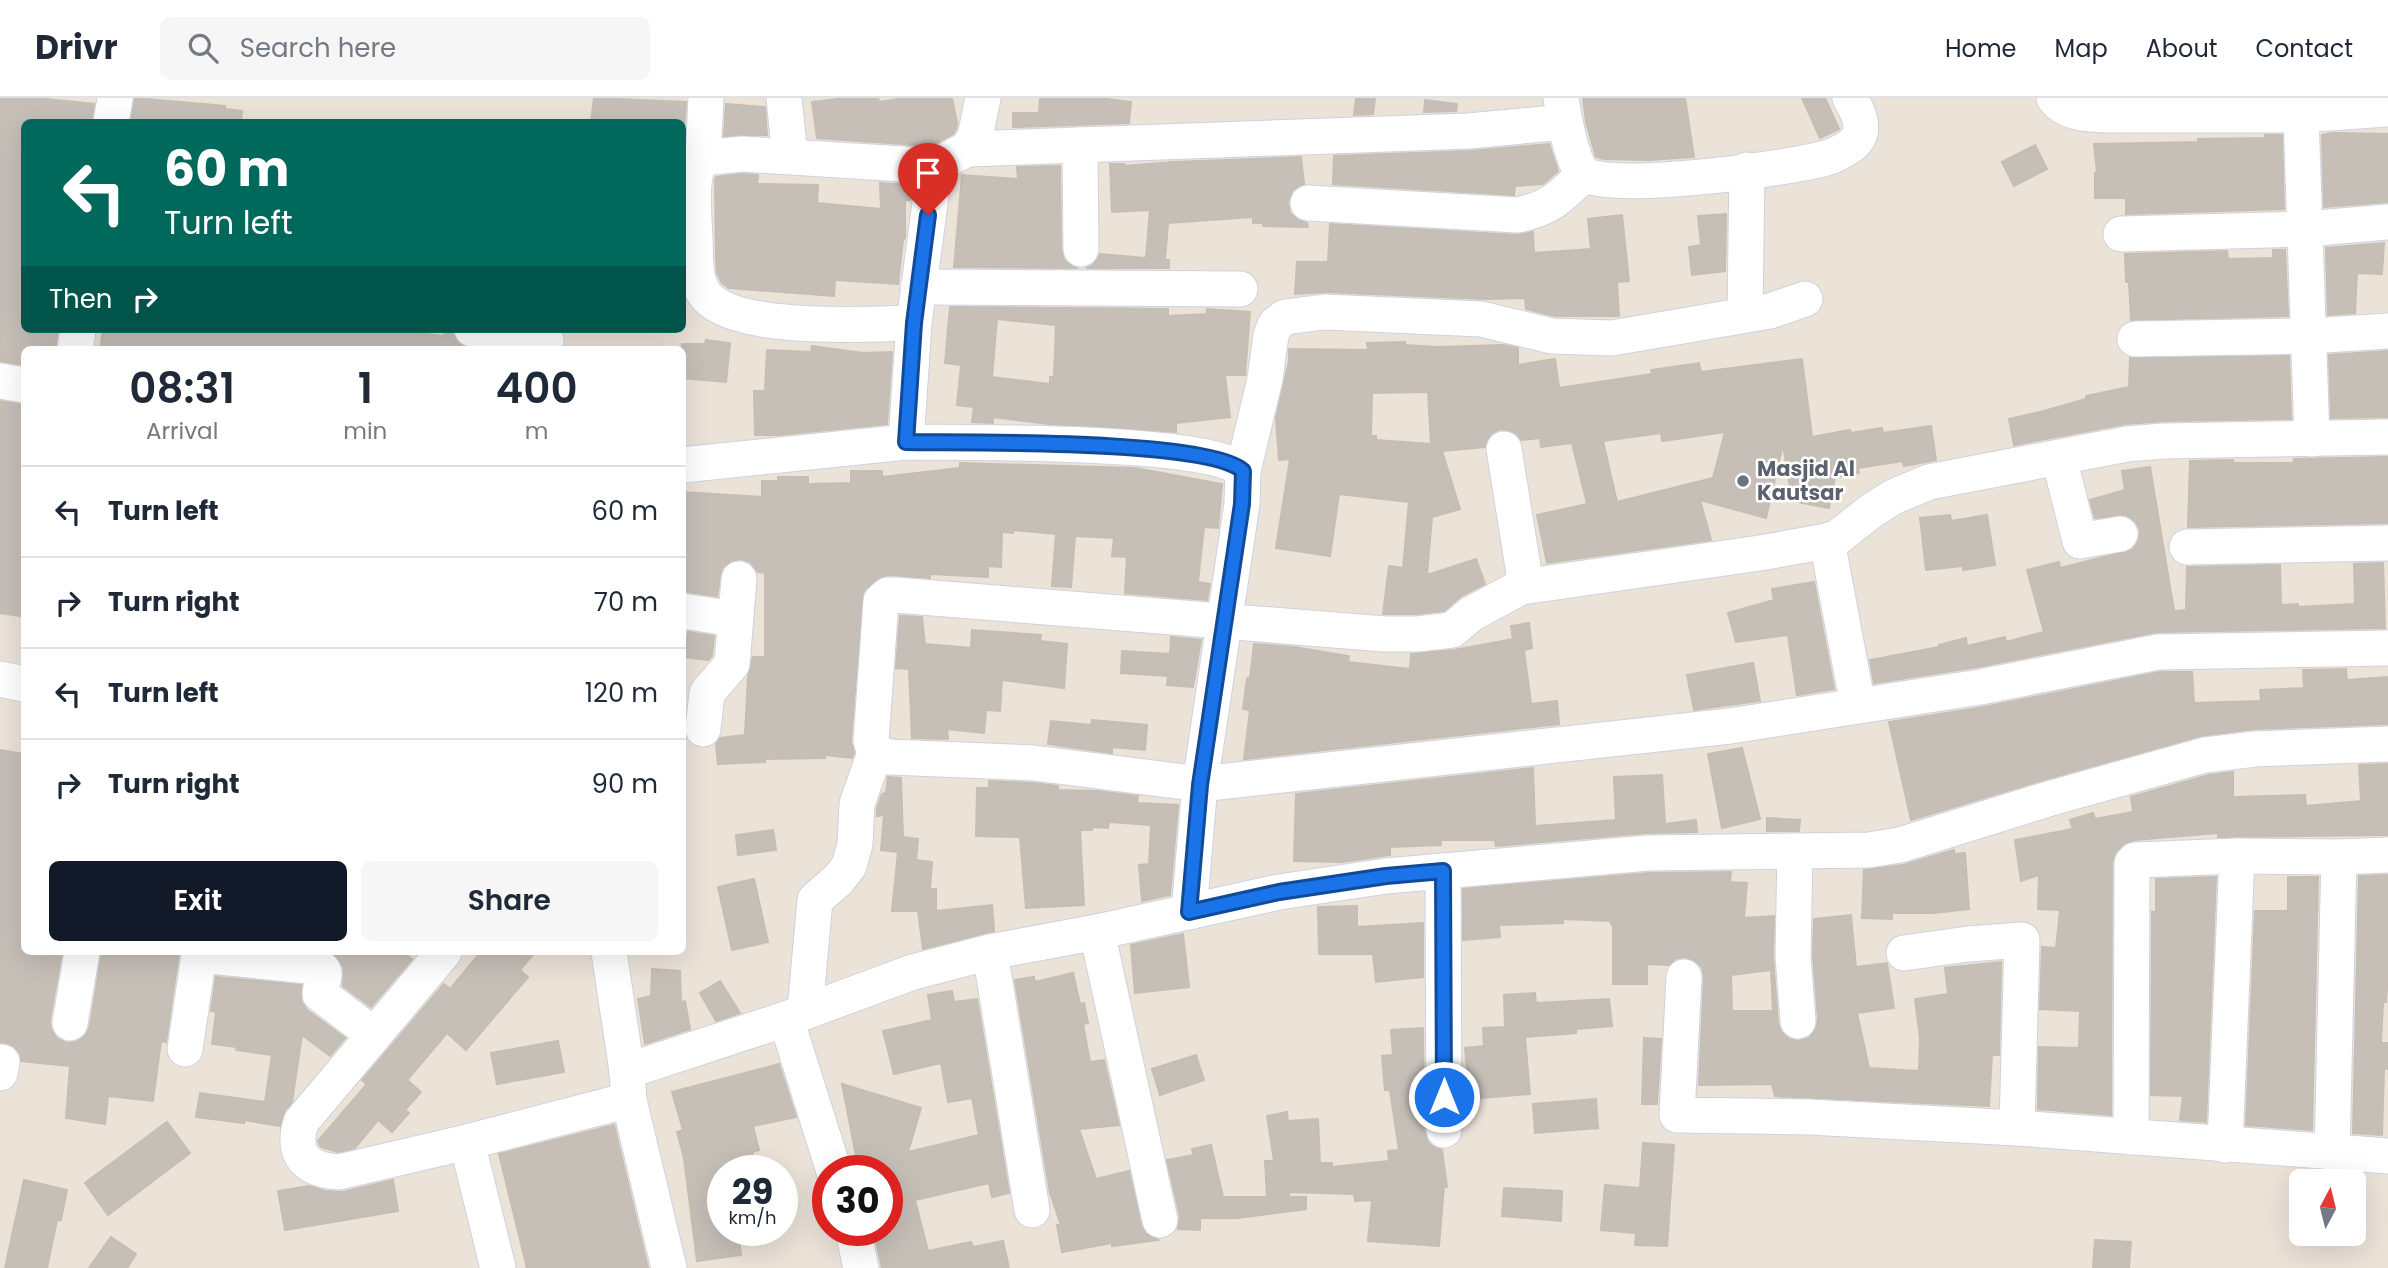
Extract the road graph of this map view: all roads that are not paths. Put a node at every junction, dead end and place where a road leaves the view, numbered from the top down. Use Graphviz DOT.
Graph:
graph roads {
  1 [pos="706,98"];
  2 [pos="784,98"];
  3 [pos="984,98"];
  4 [pos="1850,98"];
  5 [pos="2054,98"];
  6 [pos="2088,106"];
  7 [pos="2388,109"];
  8 [pos="1562,110"];
  9 [pos="2301,115"];
  10 [pos="1080,145"];
  11 [pos="967,149"];
  12 [pos="790,156"];
  13 [pos="703,158"];
  14 [pos="935,166"];
  15 [pos="1746,170"];
  16 [pos="1584,174"];
  17 [pos="1308,203"];
  18 [pos="2388,222"];
  19 [pos="2306,229"];
  20 [pos="2121,233"];
  21 [pos="1082,249"];
  22 [pos="918,287"];
  23 [pos="1240,289"];
  24 [pos="1805,299"];
  25 [pos="1745,315"];
  26 [pos="914,323"];
  27 [pos="2388,331"];
  28 [pos="499,333"];
  29 [pos="2310,336"];
  30 [pos="2135,339"];
  31 [pos="546,340"];
  32 [pos="0,381"];
  33 [pos="21,384"];
  34 [pos="2388,437"];
  35 [pos="2312,439"];
  36 [pos="906,442"];
  37 [pos="1504,449"];
  38 [pos="2059,458"];
  39 [pos="686,465"];
  40 [pos="1243,471"];
  41 [pos="2120,534"];
  42 [pos="1827,541"];
  43 [pos="2388,543"];
  44 [pos="2187,547"];
  45 [pos="739,579"];
  46 [pos="1526,586"];
  47 [pos="686,612"];
  48 [pos="735,619"];
  49 [pos="1223,620"];
  50 [pos="2388,648"];
  51 [pos="1858,706"];
  52 [pos="703,729"];
  53 [pos="2388,744"];
  54 [pos="876,753"];
  55 [pos="1200,785"];
  56 [pos="1795,851"];
  57 [pos="2388,855"];
  58 [pos="2237,856"];
  59 [pos="2339,857"];
  60 [pos="1443,871"];
  61 [pos="1189,912"];
  62 [pos="1097,932"];
  63 [pos="990,952"];
  64 [pos="1904,953"];
  65 [pos="81,955"];
  66 [pos="200,955"];
  67 [pos="217,955"];
  68 [pos="441,955"];
  69 [pos="609,955"];
  70 [pos="1684,978"];
  71 [pos="795,1015"];
  72 [pos="1798,1021"];
  73 [pos="70,1023"];
  74 [pos="374,1035"];
  75 [pos="185,1049"];
  76 [pos="628,1086"];
  77 [pos="2017,1128"];
  78 [pos="1444,1130"];
  79 [pos="2131,1137"];
  80 [pos="467,1142"];
  81 [pos="2225,1145"];
  82 [pos="2332,1153"];
  83 [pos="830,1155"];
  84 [pos="2388,1156"];
  85 [pos="1032,1210"];
  86 [pos="1160,1220"];
  87 [pos="856,1246"];
  88 [pos="498,1268"];
  89 [pos="669,1268"];
  90 [pos="861,1268"];
  1 -- 13 [label="street"];
  2 -- 12 [label="street"];
  3 -- 11 [label="street"];
  4 -- 15 [label="street"];
  5 -- 6 [label="street"];
  6 -- 9 [label="street"];
  7 -- 9 [label="street"];
  8 -- 10 [label="street"];
  8 -- 16 [label="street"];
  9 -- 19 [label="street"];
  10 -- 11 [label="street"];
  10 -- 21 [label="street"];
  11 -- 14 [label="street"];
  12 -- 13 [label="street"];
  12 -- 14 [label="street"];
  13 -- 26 [label="street"];
  14 -- 22 [label="street"];
  15 -- 16 [label="street"];
  15 -- 25 [label="street"];
  16 -- 17 [label="street"];
  18 -- 19 [label="street"];
  19 -- 20 [label="street"];
  19 -- 29 [label="street"];
  22 -- 23 [label="street"];
  22 -- 26 [label="street"];
  24 -- 25 [label="street"];
  25 -- 40 [label="street"];
  26 -- 36 [label="street"];
  27 -- 29 [label="street"];
  28 -- 31 [label="street"];
  29 -- 30 [label="street"];
  29 -- 35 [label="street"];
  32 -- 33 [label="street"];
  34 -- 35 [label="street"];
  35 -- 38 [label="street"];
  36 -- 39 [label="street"];
  36 -- 40 [label="street"];
  37 -- 46 [label="street"];
  38 -- 41 [label="street"];
  38 -- 42 [label="street"];
  40 -- 49 [label="street"];
  42 -- 46 [label="street"];
  42 -- 51 [label="street"];
  43 -- 44 [label="street"];
  45 -- 48 [label="street"];
  46 -- 49 [label="street"];
  47 -- 48 [label="street"];
  48 -- 52 [label="street"];
  49 -- 54 [label="street"];
  49 -- 55 [label="street"];
  50 -- 51 [label="street"];
  51 -- 55 [label="street"];
  53 -- 56 [label="street"];
  54 -- 55 [label="street"];
  54 -- 71 [label="street"];
  55 -- 61 [label="street"];
  56 -- 60 [label="street"];
  56 -- 72 [label="street"];
  57 -- 59 [label="street"];
  58 -- 59 [label="street"];
  58 -- 79 [label="street"];
  58 -- 81 [label="street"];
  59 -- 82 [label="street"];
  60 -- 61 [label="street"];
  60 -- 78 [label="street"];
  61 -- 62 [label="street"];
  62 -- 63 [label="street"];
  62 -- 86 [label="street"];
  63 -- 71 [label="street"];
  63 -- 85 [label="street"];
  64 -- 77 [label="street"];
  65 -- 73 [label="street"];
  66 -- 75 [label="street"];
  67 -- 74 [label="street"];
  68 -- 74 [label="street"];
  69 -- 76 [label="street"];
  70 -- 77 [label="street"];
  71 -- 76 [label="street"];
  71 -- 83 [label="street"];
  74 -- 80 [label="street"];
  76 -- 80 [label="street"];
  76 -- 89 [label="street"];
  77 -- 79 [label="street"];
  79 -- 81 [label="street"];
  80 -- 88 [label="street"];
  81 -- 82 [label="street"];
  82 -- 84 [label="street"];
  87 -- 90 [label="street"];
}
